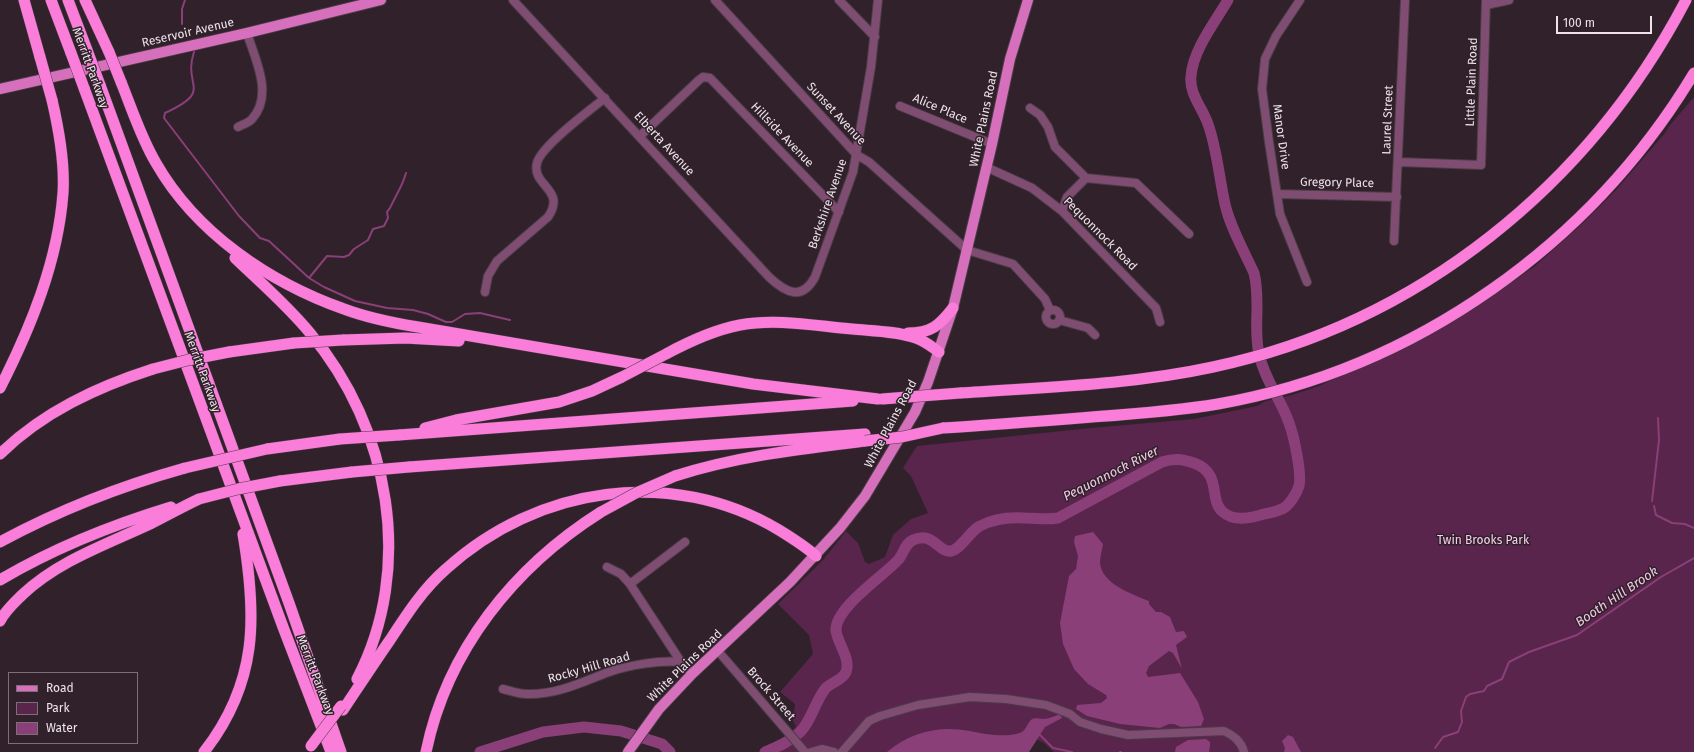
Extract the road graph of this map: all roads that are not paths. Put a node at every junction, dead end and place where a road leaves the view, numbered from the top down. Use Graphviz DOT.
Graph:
graph roads {
  1 [pos="24,0"];
  2 [pos="51,0"];
  3 [pos="68,0"];
  4 [pos="85,0"];
  5 [pos="381,0"];
  6 [pos="513,0"];
  7 [pos="715,0"];
  8 [pos="839,0"];
  9 [pos="878,0"];
  10 [pos="1300,0"];
  11 [pos="1405,0"];
  12 [pos="1509,0"];
  13 [pos="1686,0"];
  14 [pos="1025,1"];
  15 [pos="1486,2"];
  16 [pos="247,33"];
  17 [pos="875,37"];
  18 [pos="1694,73"];
  19 [pos="0,89"];
  20 [pos="605,98"];
  21 [pos="900,106"];
  22 [pos="1030,108"];
  23 [pos="238,126"];
  24 [pos="640,136"];
  25 [pos="992,144"];
  26 [pos="857,155"];
  27 [pos="1399,162"];
  28 [pos="986,167"];
  29 [pos="1086,178"];
  30 [pos="1277,194"];
  31 [pos="1397,197"];
  32 [pos="1062,211"];
  33 [pos="192,212"];
  34 [pos="839,212"];
  35 [pos="1189,234"];
  36 [pos="1394,241"];
  37 [pos="967,250"];
  38 [pos="1307,282"];
  39 [pos="485,292"];
  40 [pos="802,292"];
  41 [pos="953,308"];
  42 [pos="1050,310"];
  43 [pos="1059,320"];
  44 [pos="1160,322"];
  45 [pos="892,333"];
  46 [pos="1095,335"];
  47 [pos="553,350"];
  48 [pos="939,352"];
  49 [pos="0,388"];
  50 [pos="880,399"];
  51 [pos="399,435"];
  52 [pos="865,438"];
  53 [pos="0,454"];
  54 [pos="199,498"];
  55 [pos="238,506"];
  56 [pos="0,542"];
  57 [pos="685,542"];
  58 [pos="816,556"];
  59 [pos="607,566"];
  60 [pos="0,580"];
  61 [pos="630,584"];
  62 [pos="0,621"];
  63 [pos="718,651"];
  64 [pos="681,662"];
  65 [pos="692,674"];
  66 [pos="503,689"];
  67 [pos="342,708"];
  68 [pos="308,749"];
  69 [pos="426,750"];
  70 [pos="204,752"];
  71 [pos="331,752"];
  72 [pos="341,752"];
  73 [pos="628,752"];
  74 [pos="805,752"];
  75 [pos="811,752"];
  76 [pos="834,752"];
  77 [pos="842,752"];
  78 [pos="1244,752"];
  1 -- 49 [label="highway, bridge"];
  2 -- 55 [label="highway, Merritt Parkway, bridge"];
  3 -- 72 [label="highway, Merritt Parkway, bridge"];
  4 -- 33 [label="highway, bridge"];
  5 -- 16 [label="main road, Reservoir Avenue"];
  6 -- 20 [label="street, Elberta Avenue"];
  7 -- 26 [label="street, Sunset Avenue"];
  8 -- 17 [label="street"];
  9 -- 17 [label="street, Berkshire Avenue"];
  10 -- 30 [label="street, Manor Drive"];
  11 -- 27 [label="street, Laurel Street"];
  12 -- 15 [label="street"];
  13 -- 50 [label="highway, bridge"];
  14 -- 25 [label="main road, White Plains Road"];
  15 -- 27 [label="street, Little Plain Road"];
  16 -- 19 [label="main road, Reservoir Avenue"];
  16 -- 23 [label="street"];
  17 -- 26 [label="street, Berkshire Avenue"];
  18 -- 52 [label="highway, bridge"];
  20 -- 24 [label="street, Elberta Avenue"];
  20 -- 39 [label="street"];
  21 -- 25 [label="street, Alice Place"];
  22 -- 29 [label="street"];
  24 -- 34 [label="street, Hillside Avenue"];
  24 -- 40 [label="street, Elberta Avenue"];
  25 -- 28 [label="main road, White Plains Road"];
  26 -- 34 [label="street, Berkshire Avenue"];
  26 -- 37 [label="street, Sunset Avenue"];
  27 -- 31 [label="street, Laurel Street"];
  28 -- 32 [label="street, Pequonnock Road"];
  28 -- 37 [label="main road, White Plains Road"];
  29 -- 32 [label="street"];
  29 -- 35 [label="street"];
  30 -- 31 [label="street, Gregory Place"];
  30 -- 38 [label="street, Manor Drive"];
  31 -- 36 [label="street, Laurel Street"];
  32 -- 44 [label="street, Pequonnock Road"];
  33 -- 47 [label="highway"];
  33 -- 67 [label="highway"];
  34 -- 40 [label="street, Berkshire Avenue"];
  37 -- 41 [label="main road, White Plains Road"];
  37 -- 42 [label="street"];
  41 -- 45 [label="highway"];
  41 -- 48 [label="main road, White Plains Road"];
  42 -- 43 [label="street"];
  42 -- 43 [label="street"];
  43 -- 46 [label="street"];
  45 -- 48 [label="highway"];
  45 -- 51 [label="highway, bridge"];
  47 -- 50 [label="highway"];
  47 -- 53 [label="highway, bridge"];
  48 -- 58 [label="main road, White Plains Road"];
  50 -- 51 [label="highway"];
  51 -- 56 [label="highway, bridge"];
  52 -- 54 [label="highway, bridge"];
  52 -- 69 [label="highway, bridge"];
  54 -- 60 [label="highway"];
  54 -- 62 [label="highway"];
  55 -- 70 [label="highway"];
  55 -- 71 [label="highway, Merritt Parkway"];
  57 -- 61 [label="street"];
  58 -- 63 [label="main road, White Plains Road"];
  58 -- 67 [label="highway"];
  59 -- 61 [label="street"];
  61 -- 64 [label="street"];
  63 -- 65 [label="main road, White Plains Road"];
  63 -- 74 [label="street, Brock Street"];
  64 -- 65 [label="street"];
  64 -- 66 [label="street, Rocky Hill Road"];
  65 -- 73 [label="main road, White Plains Road"];
  67 -- 68 [label="highway, bridge"];
  75 -- 76 [label="street"];
  77 -- 78 [label="street"];
}
